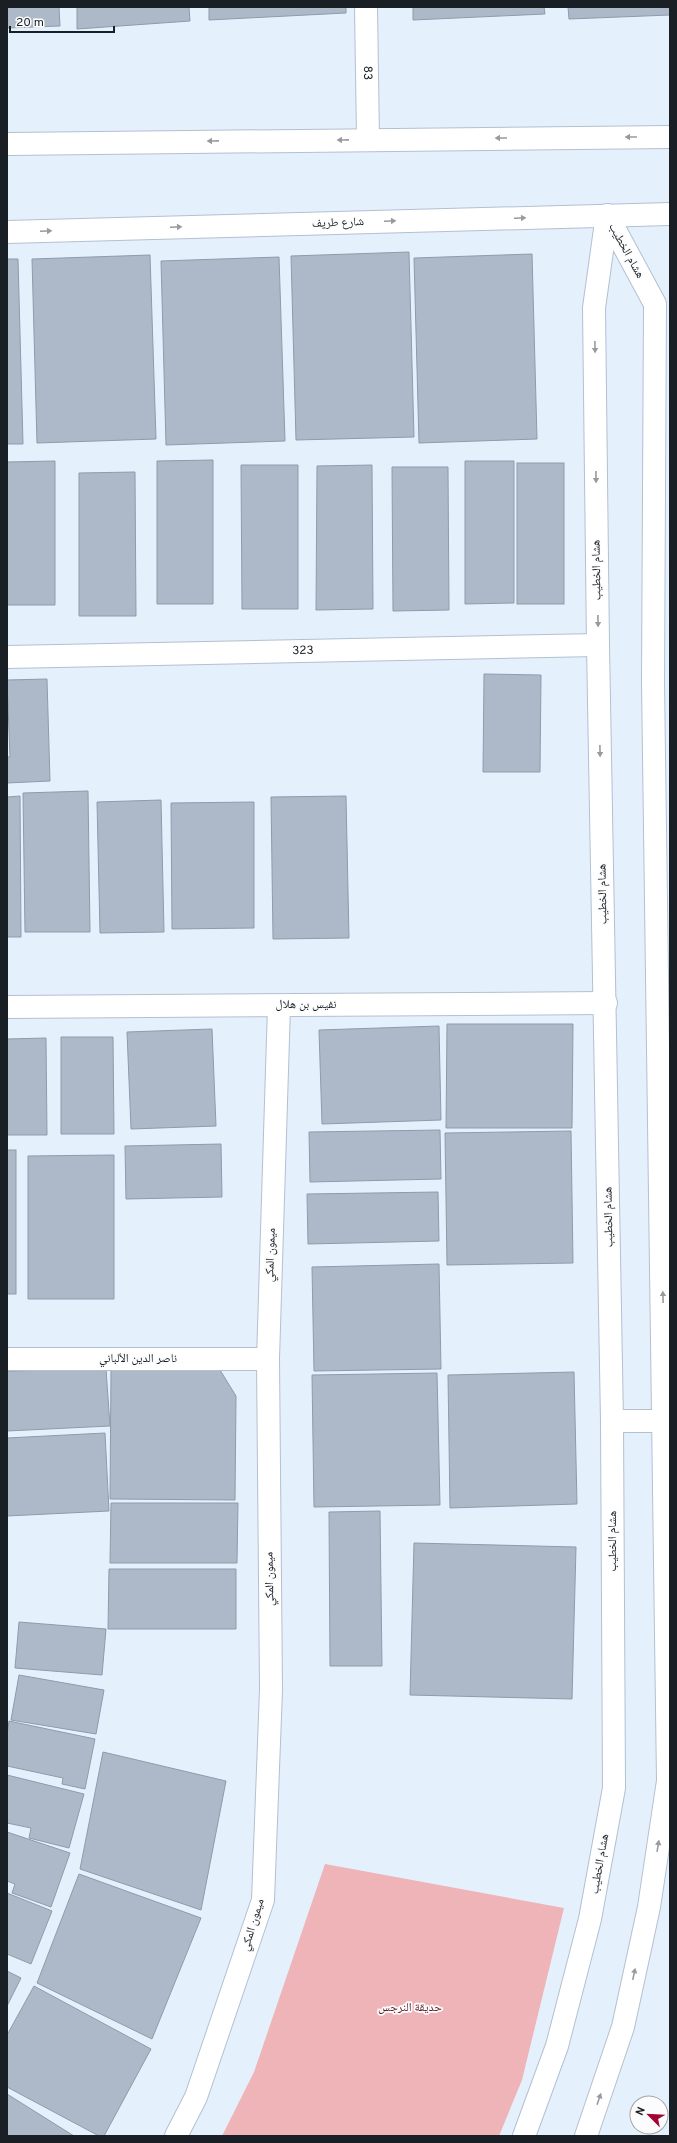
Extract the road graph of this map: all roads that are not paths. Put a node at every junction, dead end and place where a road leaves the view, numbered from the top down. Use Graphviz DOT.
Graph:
graph roads {
  1 [pos="366,7"];
  2 [pos="670,137"];
  3 [pos="368,139"];
  4 [pos="7,144"];
  5 [pos="670,214"];
  6 [pos="607,215"];
  7 [pos="7,232"];
  8 [pos="598,646"];
  9 [pos="7,657"];
  10 [pos="662,682"];
  11 [pos="606,1003"];
  12 [pos="279,1006"];
  13 [pos="7,1007"];
  14 [pos="268,1359"];
  15 [pos="7,1360"];
  16 [pos="612,1421"];
  17 [pos="665,1421"];
  18 [pos="176,2136"];
  19 [pos="524,2136"];
  20 [pos="586,2136"];
  1 -- 3 [label="street, 83"];
  2 -- 3 [label="street, one-way"];
  3 -- 4 [label="street, one-way"];
  5 -- 6 [label="street, شارع طريف"];
  7 -- 6 [label="street, شارع طريف, one-way"];
  6 -- 8 [label="street, هشام الخطيب, one-way"];
  6 -- 10 [label="street, هشام الخطيب"];
  8 -- 9 [label="street, 323"];
  8 -- 11 [label="street, هشام الخطيب, one-way"];
  17 -- 10 [label="street, هشام الخطيب, one-way"];
  11 -- 12 [label="street, نفيس بن هلال"];
  11 -- 16 [label="street, هشام الخطيب"];
  12 -- 13 [label="street, نفيس بن هلال"];
  12 -- 14 [label="street, ميمون المكي"];
  14 -- 15 [label="street, ناصر الدين الألباني"];
  14 -- 18 [label="street, ميمون المكي"];
  16 -- 17 [label="street"];
  16 -- 19 [label="street, هشام الخطيب"];
  20 -- 17 [label="street, هشام الخطيب, one-way"];
}
